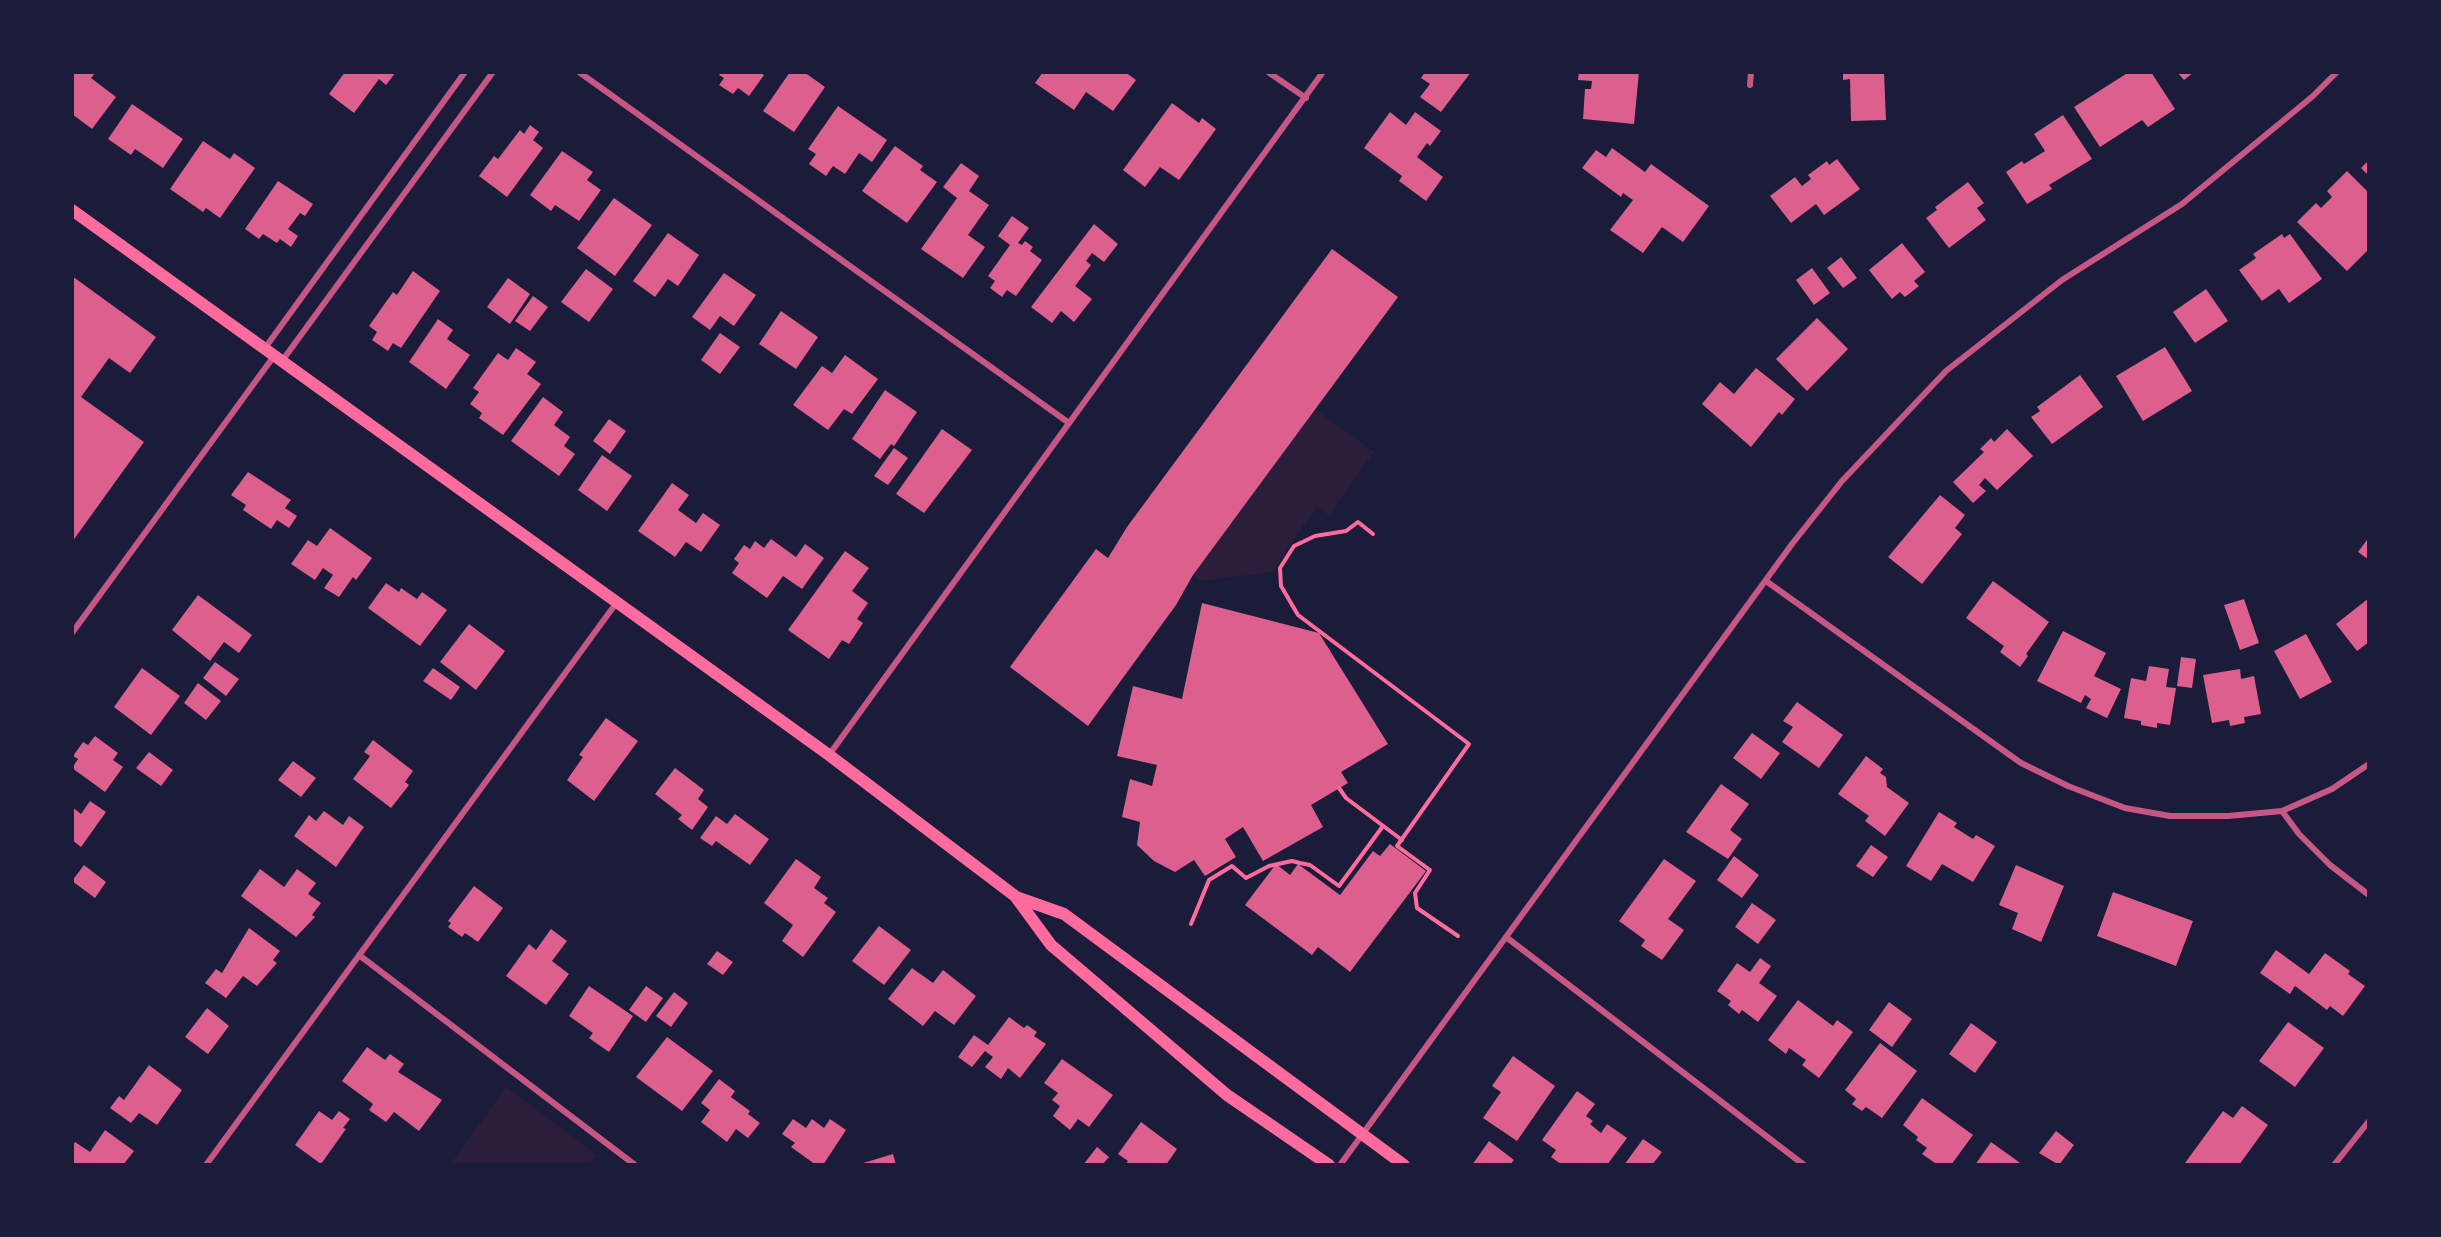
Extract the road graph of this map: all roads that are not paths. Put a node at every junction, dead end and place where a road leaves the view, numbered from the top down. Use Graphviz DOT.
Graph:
graph roads {
  1 [pos="465,72"];
  2 [pos="493,72"];
  3 [pos="579,72"];
  4 [pos="1268,72"];
  5 [pos="1323,72"];
  6 [pos="1751,72"];
  7 [pos="2337,72"];
  8 [pos="1750,85"];
  9 [pos="1305,99"];
  10 [pos="72,210"];
  11 [pos="273,356"];
  12 [pos="1070,423"];
  13 [pos="1766,581"];
  14 [pos="617,602"];
  15 [pos="72,633"];
  16 [pos="829,754"];
  17 [pos="2369,764"];
  18 [pos="2282,811"];
  19 [pos="2369,895"];
  20 [pos="1015,896"];
  21 [pos="1506,937"];
  22 [pos="359,955"];
  23 [pos="2369,1121"];
  24 [pos="1363,1133"];
  25 [pos="207,1165"];
  26 [pos="635,1165"];
  27 [pos="1329,1165"];
  28 [pos="1340,1165"];
  29 [pos="1404,1165"];
  30 [pos="1804,1165"];
  31 [pos="2334,1165"];
  1 -- 11 [label="street"];
  2 -- 11 [label="street"];
  3 -- 12 [label="street"];
  4 -- 9 [label="street"];
  5 -- 9 [label="street"];
  6 -- 8 [label="street"];
  7 -- 13 [label="street"];
  9 -- 12 [label="street"];
  10 -- 11 [label="main road"];
  11 -- 14 [label="main road"];
  11 -- 15 [label="street"];
  12 -- 16 [label="street"];
  13 -- 18 [label="street"];
  13 -- 21 [label="street"];
  14 -- 16 [label="main road"];
  14 -- 22 [label="street"];
  16 -- 20 [label="main road"];
  17 -- 18 [label="street"];
  18 -- 19 [label="street"];
  20 -- 24 [label="main road"];
  20 -- 27 [label="main road"];
  21 -- 24 [label="street"];
  21 -- 30 [label="street"];
  22 -- 25 [label="street"];
  22 -- 26 [label="street"];
  23 -- 31 [label="street"];
  24 -- 28 [label="street"];
  24 -- 29 [label="main road"];
}
